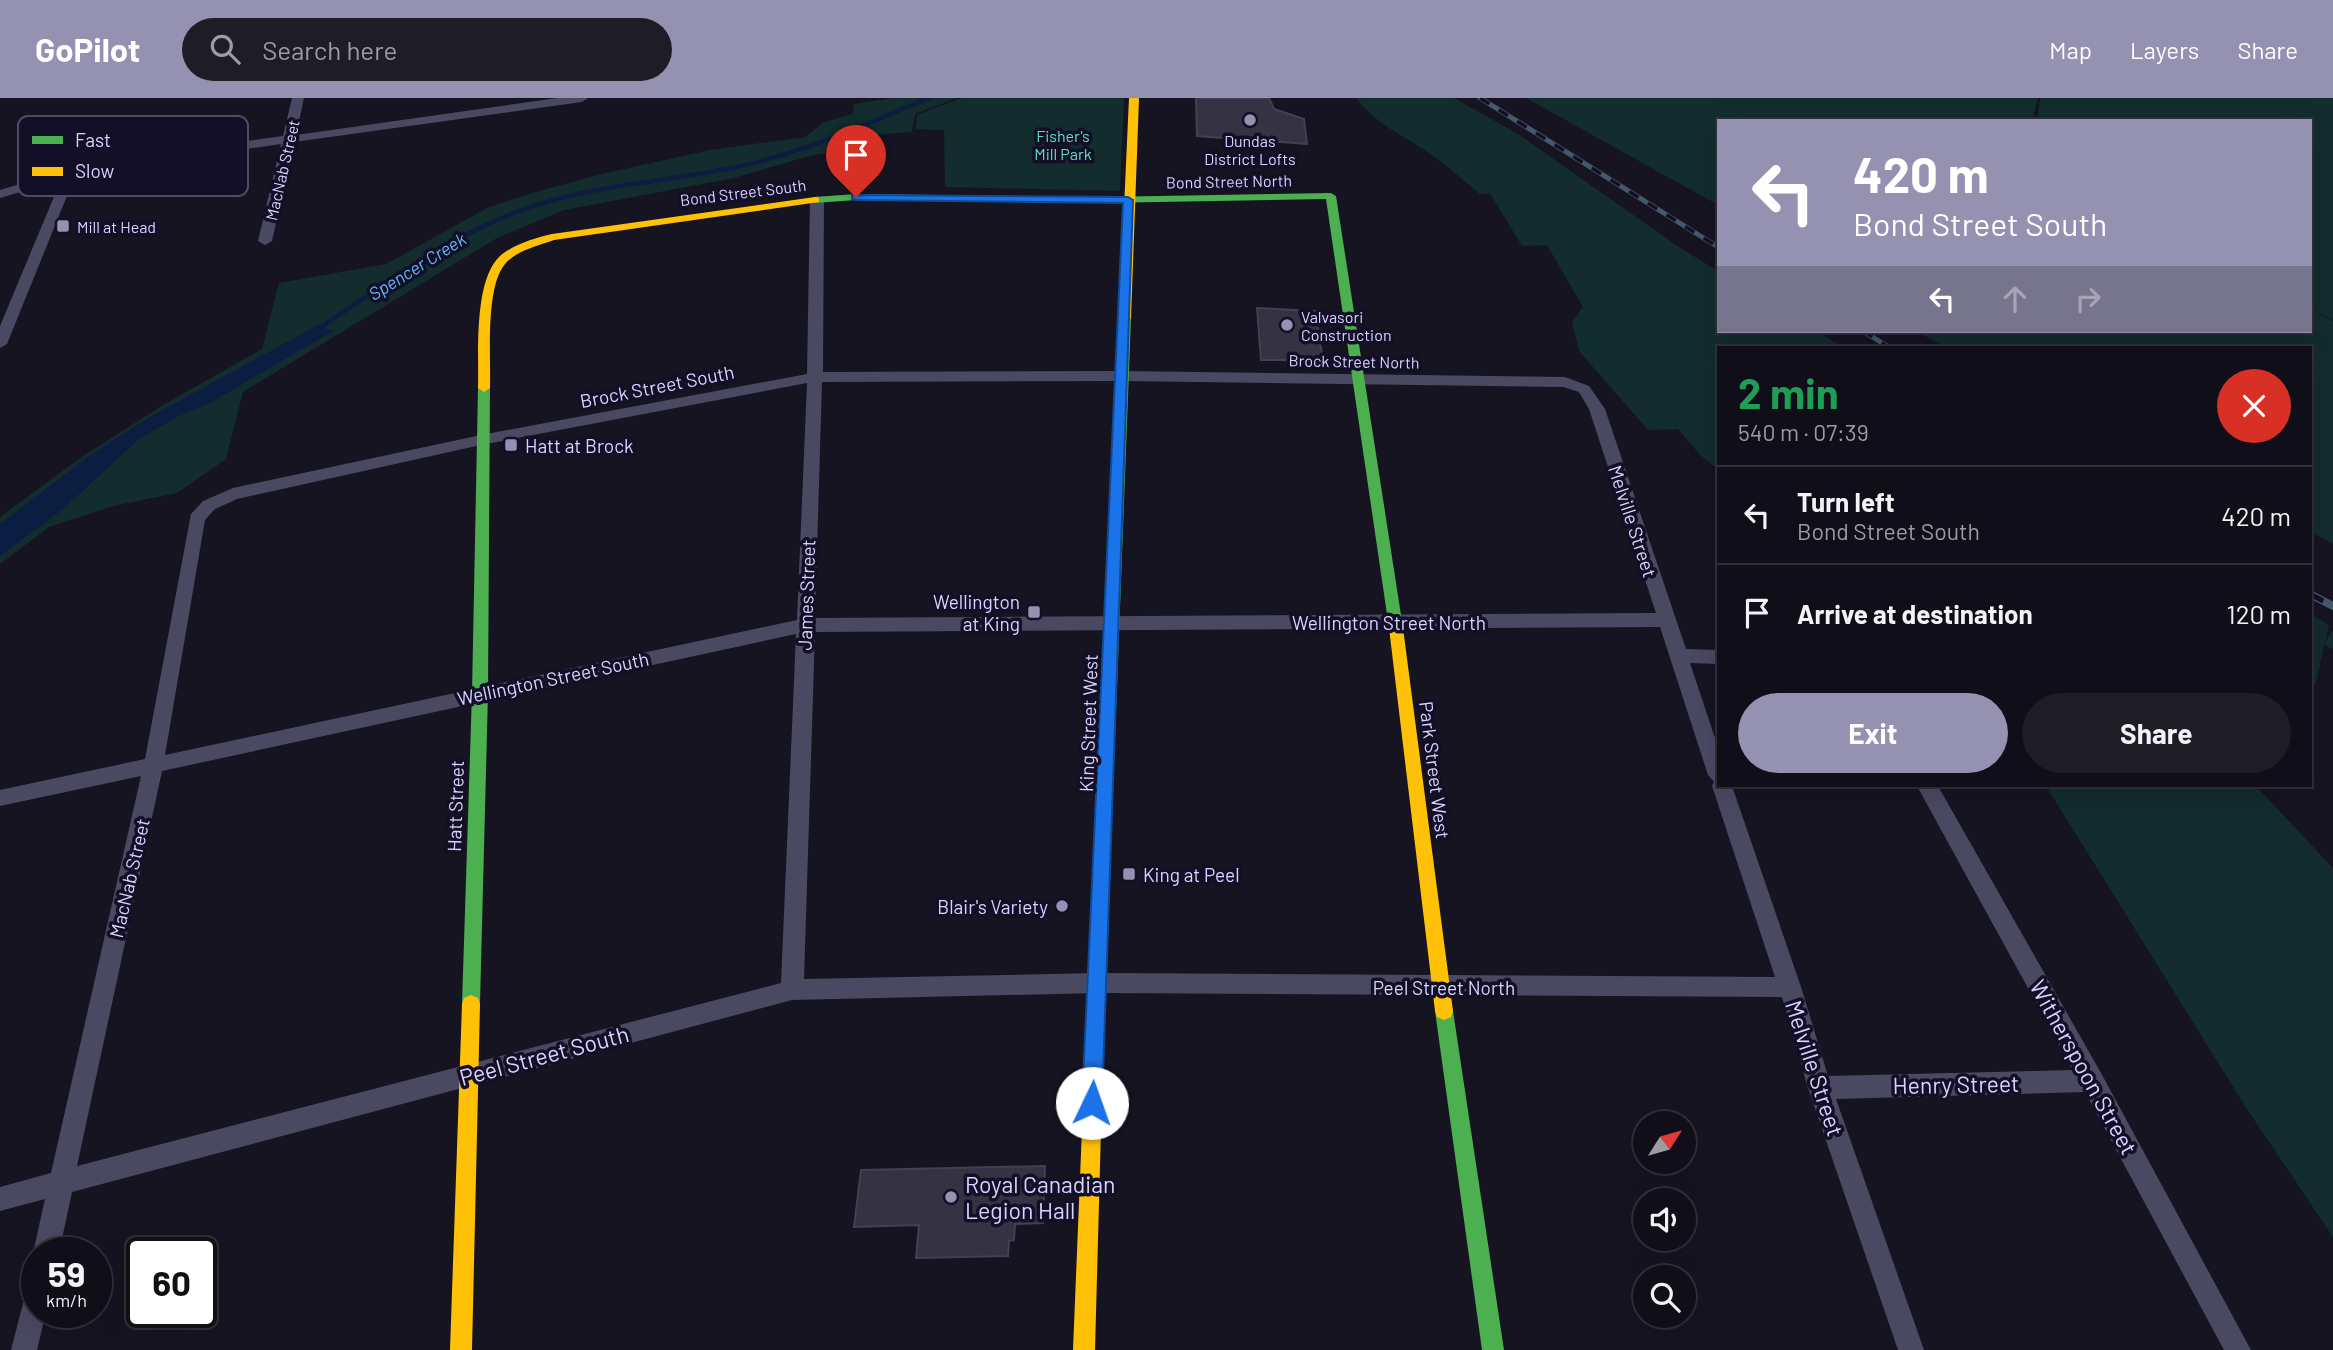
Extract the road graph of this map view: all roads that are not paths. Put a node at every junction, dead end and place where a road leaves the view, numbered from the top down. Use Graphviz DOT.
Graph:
graph roads {
  1 [pos="298,98"];
  2 [pos="582,98"];
  3 [pos="1134,98"];
  4 [pos="289,139"];
  5 [pos="248,145"];
  6 [pos="18,189"];
  7 [pos="0,194"];
  8 [pos="61,196"];
  9 [pos="1331,196"];
  10 [pos="817,200"];
  11 [pos="1128,200"];
  12 [pos="265,241"];
  13 [pos="497,265"];
  14 [pos="0,344"];
  15 [pos="1122,376"];
  16 [pos="814,377"];
  17 [pos="1356,379"];
  18 [pos="1584,389"];
  19 [pos="481,440"];
  20 [pos="209,505"];
  21 [pos="1665,620"];
  22 [pos="1113,622"];
  23 [pos="1395,623"];
  24 [pos="805,625"];
  25 [pos="1678,656"];
  26 [pos="1717,657"];
  27 [pos="480,693"];
  28 [pos="154,763"];
  29 [pos="1717,772"];
  30 [pos="1722,787"];
  31 [pos="1928,787"];
  32 [pos="0,798"];
  33 [pos="1098,984"];
  34 [pos="1441,987"];
  35 [pos="1790,987"];
  36 [pos="792,990"];
  37 [pos="467,1075"];
  38 [pos="2093,1081"];
  39 [pos="1819,1088"];
  40 [pos="61,1183"];
  41 [pos="0,1199"];
  42 [pos="49,1237"];
  43 [pos="29,1328"];
  44 [pos="24,1350"];
  45 [pos="461,1350"];
  46 [pos="1084,1350"];
  47 [pos="1493,1350"];
  48 [pos="1911,1350"];
  49 [pos="2238,1350"];
  1 -- 4 [label="street, MacNab Street"];
  2 -- 4 [label="street"];
  3 -- 11 [label="street, King Street West"];
  4 -- 5 [label="street"];
  4 -- 12 [label="street, MacNab Street"];
  6 -- 7 [label="street"];
  8 -- 14 [label="street"];
  9 -- 11 [label="street, Bond Street North"];
  9 -- 17 [label="street, Park Street West"];
  10 -- 11 [label="street, Bond Street South"];
  10 -- 13 [label="street, Bond Street South"];
  10 -- 16 [label="street, James Street"];
  11 -- 15 [label="street, King Street West"];
  13 -- 19 [label="street, Hatt Street"];
  15 -- 16 [label="street, Brock Street South"];
  15 -- 17 [label="street, Brock Street North"];
  15 -- 22 [label="street, King Street West"];
  16 -- 19 [label="street, Brock Street South"];
  16 -- 24 [label="street, James Street"];
  17 -- 18 [label="street, Brock Street North"];
  17 -- 23 [label="street, Park Street West"];
  18 -- 21 [label="street, Melville Street"];
  19 -- 20 [label="street, Brock Street South"];
  19 -- 27 [label="street, Hatt Street"];
  20 -- 28 [label="street, MacNab Street"];
  21 -- 23 [label="street, Wellington Street North"];
  21 -- 25 [label="street, Melville Street"];
  22 -- 23 [label="street, Wellington Street North"];
  22 -- 24 [label="street, Wellington Street South"];
  22 -- 33 [label="street, King Street West"];
  23 -- 34 [label="street, Park Street West"];
  24 -- 27 [label="street, Wellington Street South"];
  24 -- 36 [label="street, James Street"];
  25 -- 26 [label="street"];
  25 -- 29 [label="street, Melville Street"];
  27 -- 28 [label="street, Wellington Street South"];
  27 -- 37 [label="street, Hatt Street"];
  28 -- 32 [label="street, Wellington Street South"];
  28 -- 40 [label="street, MacNab Street"];
  30 -- 35 [label="street, Melville Street"];
  31 -- 38 [label="street, Witherspoon Street"];
  33 -- 34 [label="street, Peel Street North"];
  33 -- 36 [label="street, Peel Street South"];
  33 -- 46 [label="street, King Street West"];
  34 -- 35 [label="street, Peel Street North"];
  34 -- 47 [label="street, Park Street West"];
  35 -- 39 [label="street, Melville Street"];
  36 -- 37 [label="street, Peel Street South"];
  37 -- 40 [label="street, Peel Street South"];
  37 -- 45 [label="street, Hatt Street"];
  38 -- 39 [label="street, Henry Street"];
  38 -- 49 [label="street, Witherspoon Street"];
  39 -- 48 [label="street, Melville Street"];
  40 -- 41 [label="street, Peel Street South"];
  40 -- 42 [label="street, MacNab Street"];
  43 -- 44 [label="street"];
}
